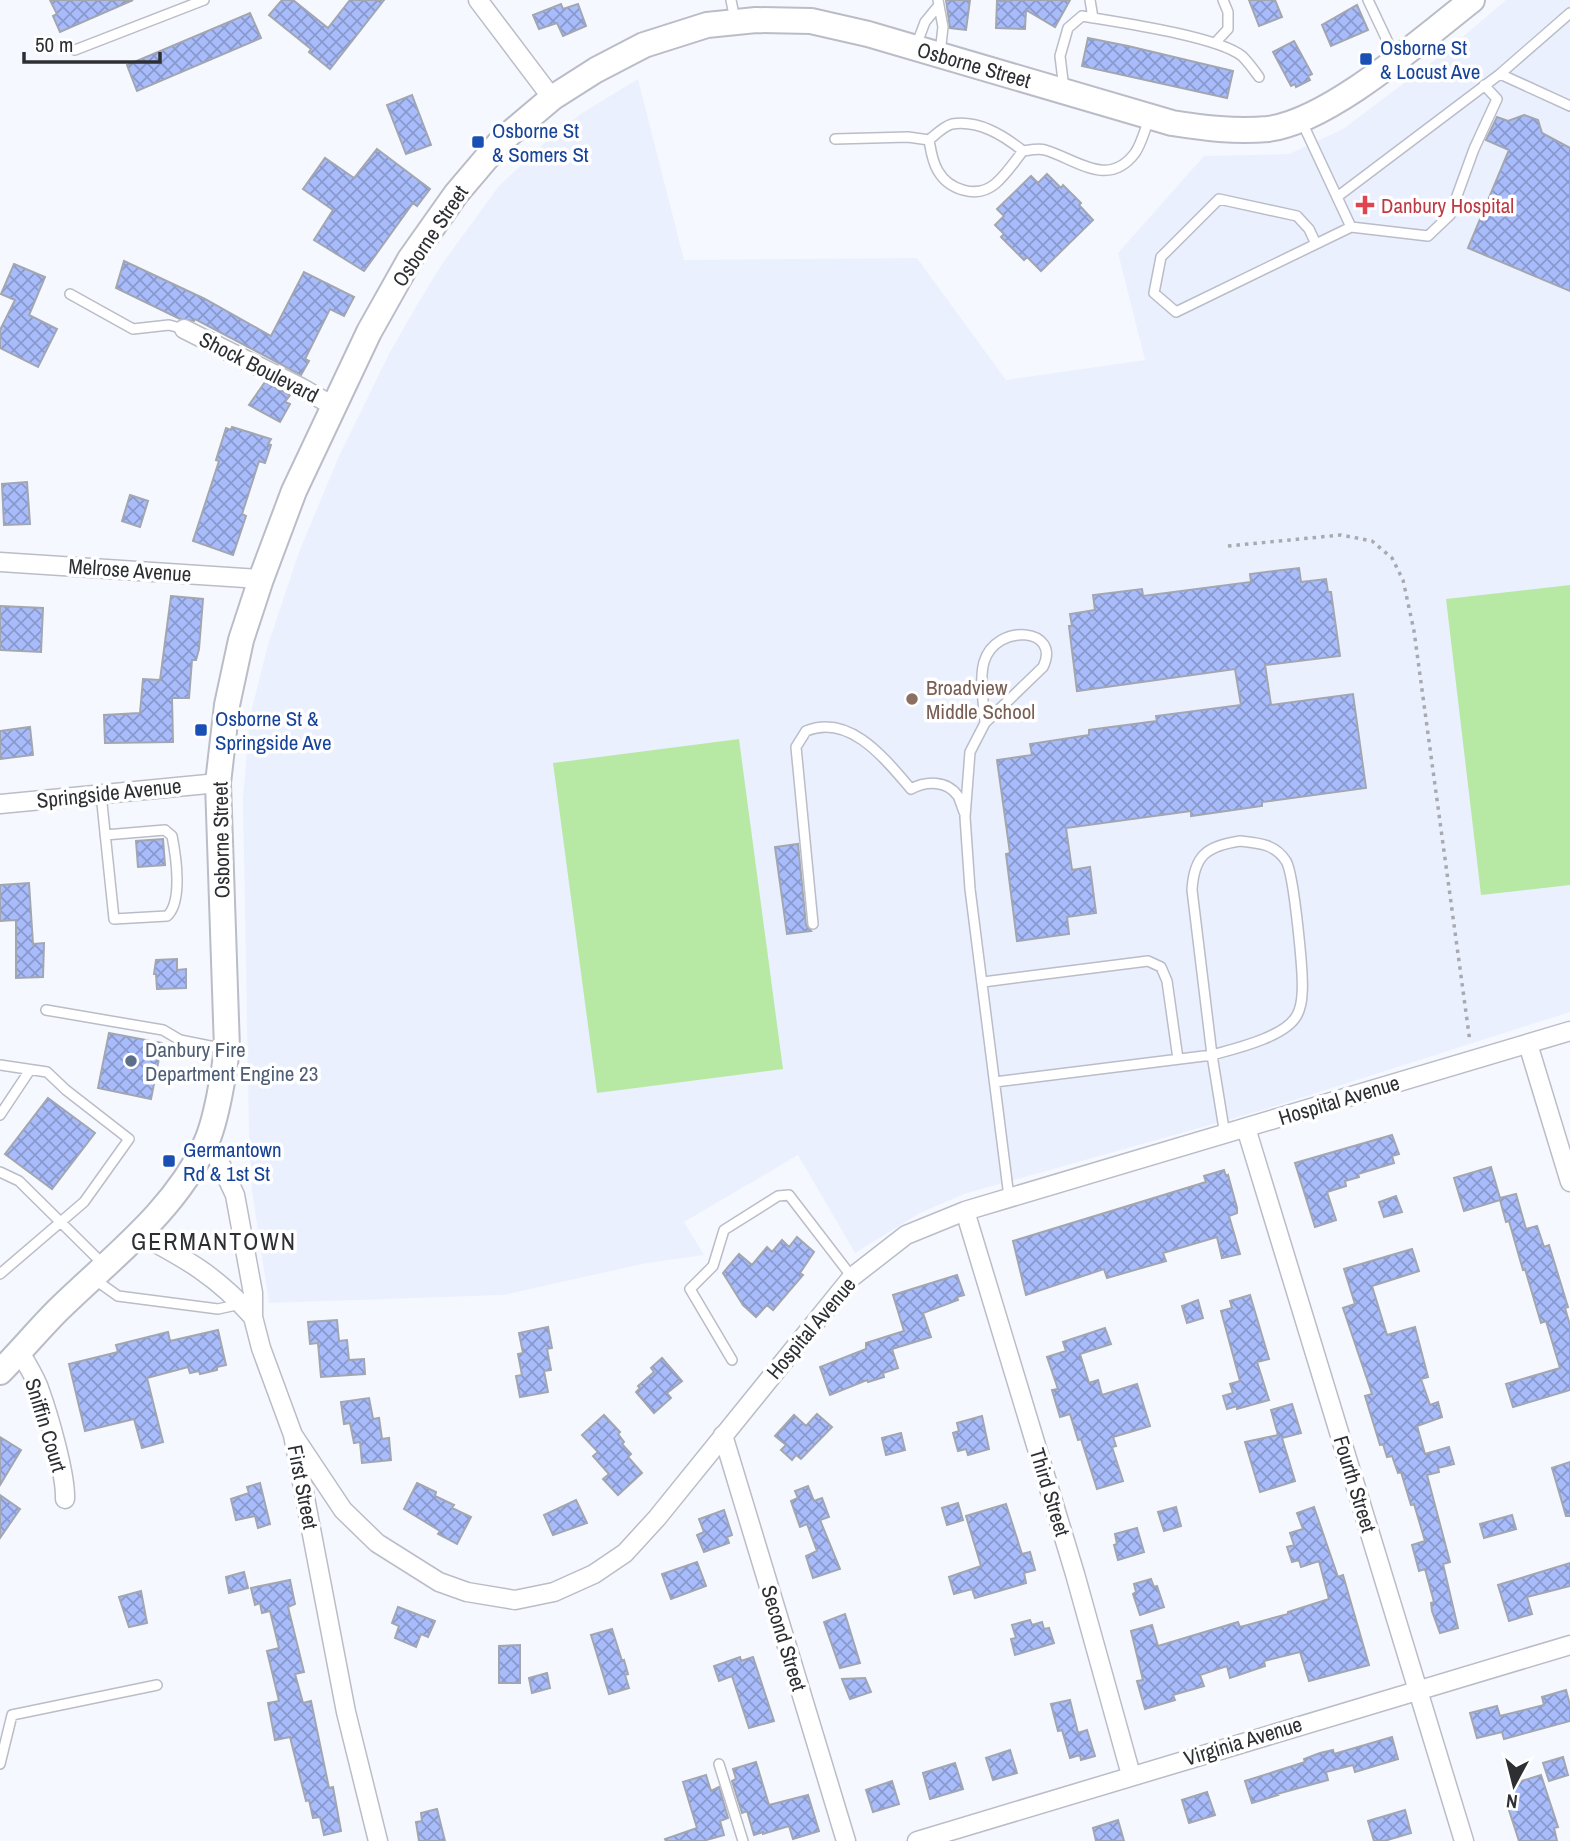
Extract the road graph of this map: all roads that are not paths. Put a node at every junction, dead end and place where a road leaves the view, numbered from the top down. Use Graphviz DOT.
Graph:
graph roads {
  1 [pos="204,0"];
  2 [pos="478,0"];
  3 [pos="1090,0"];
  4 [pos="1223,0"];
  5 [pos="1368,0"];
  6 [pos="1472,0"];
  7 [pos="938,3"];
  8 [pos="733,11"];
  9 [pos="1570,13"];
  10 [pos="1093,18"];
  11 [pos="1215,43"];
  12 [pos="915,47"];
  13 [pos="75,50"];
  14 [pos="940,55"];
  15 [pos="1395,59"];
  16 [pos="1500,74"];
  17 [pos="1259,77"];
  18 [pos="1484,85"];
  19 [pos="1064,91"];
  20 [pos="552,98"];
  21 [pos="1570,106"];
  22 [pos="1150,116"];
  23 [pos="1301,119"];
  24 [pos="835,139"];
  25 [pos="929,140"];
  26 [pos="1023,151"];
  27 [pos="1337,197"];
  28 [pos="1351,227"];
  29 [pos="1316,244"];
  30 [pos="70,294"];
  31 [pos="184,329"];
  32 [pos="333,406"];
  33 [pos="0,562"];
  34 [pos="261,579"];
  35 [pos="985,723"];
  36 [pos="218,783"];
  37 [pos="101,794"];
  38 [pos="0,804"];
  39 [pos="965,817"];
  40 [pos="105,835"];
  41 [pos="813,924"];
  42 [pos="983,982"];
  43 [pos="46,1010"];
  44 [pos="1570,1031"];
  45 [pos="1528,1044"];
  46 [pos="1212,1055"];
  47 [pos="1178,1059"];
  48 [pos="226,1060"];
  49 [pos="0,1065"];
  50 [pos="30,1070"];
  51 [pos="995,1082"];
  52 [pos="0,1115"];
  53 [pos="1246,1128"];
  54 [pos="1225,1135"];
  55 [pos="207,1142"];
  56 [pos="0,1172"];
  57 [pos="1570,1182"];
  58 [pos="1009,1197"];
  59 [pos="965,1211"];
  60 [pos="61,1222"];
  61 [pos="139,1234"];
  62 [pos="99,1272"];
  63 [pos="0,1274"];
  64 [pos="852,1277"];
  65 [pos="248,1311"];
  66 [pos="20,1352"];
  67 [pos="732,1360"];
  68 [pos="0,1372"];
  69 [pos="293,1435"];
  70 [pos="723,1435"];
  71 [pos="65,1499"];
  72 [pos="1570,1645"];
  73 [pos="157,1685"];
  74 [pos="1417,1689"];
  75 [pos="0,1764"];
  76 [pos="719,1764"];
  77 [pos="1131,1775"];
  78 [pos="378,1841"];
  79 [pos="743,1841"];
  80 [pos="846,1841"];
  81 [pos="917,1841"];
  82 [pos="1464,1841"];
  1 -- 13 [label="lane"];
  2 -- 20 [label="street"];
  3 -- 10 [label="lane"];
  4 -- 11 [label="lane"];
  5 -- 15 [label="lane"];
  6 -- 15 [label="main road, Osborne Street"];
  7 -- 12 [label="lane"];
  7 -- 14 [label="lane"];
  8 -- 12 [label="main road, Osborne Street"];
  8 -- 20 [label="main road, Osborne Street"];
  9 -- 16 [label="lane"];
  10 -- 11 [label="lane"];
  10 -- 19 [label="lane"];
  11 -- 17 [label="lane"];
  12 -- 14 [label="main road, Osborne Street"];
  14 -- 19 [label="main road, Osborne Street"];
  15 -- 23 [label="main road, Osborne Street"];
  16 -- 18 [label="lane"];
  16 -- 21 [label="lane"];
  18 -- 27 [label="lane"];
  18 -- 28 [label="lane"];
  19 -- 22 [label="main road, Osborne Street"];
  20 -- 32 [label="main road, Osborne Street"];
  22 -- 23 [label="main road, Osborne Street"];
  22 -- 26 [label="lane"];
  23 -- 27 [label="lane"];
  24 -- 25 [label="lane"];
  25 -- 26 [label="lane"];
  25 -- 26 [label="lane"];
  27 -- 28 [label="lane"];
  28 -- 29 [label="lane"];
  29 -- 29 [label="lane"];
  30 -- 31 [label="lane"];
  31 -- 32 [label="street, Shock Boulevard"];
  32 -- 34 [label="main road, Osborne Street"];
  33 -- 34 [label="street, Melrose Avenue"];
  34 -- 36 [label="main road, Osborne Street"];
  35 -- 35 [label="lane"];
  35 -- 39 [label="lane"];
  36 -- 37 [label="street, Springside Avenue"];
  36 -- 48 [label="main road, Osborne Street"];
  37 -- 38 [label="street, Springside Avenue"];
  37 -- 40 [label="lane"];
  39 -- 41 [label="lane"];
  39 -- 42 [label="lane"];
  40 -- 40 [label="lane"];
  42 -- 47 [label="lane"];
  42 -- 51 [label="lane"];
  43 -- 48 [label="lane"];
  44 -- 45 [label="street, Hospital Avenue"];
  45 -- 53 [label="street, Hospital Avenue"];
  45 -- 57 [label="street"];
  46 -- 46 [label="lane"];
  46 -- 47 [label="lane"];
  46 -- 54 [label="lane"];
  47 -- 51 [label="lane"];
  48 -- 55 [label="main road, Osborne Street"];
  49 -- 50 [label="lane"];
  50 -- 52 [label="lane"];
  50 -- 60 [label="lane"];
  51 -- 58 [label="lane"];
  53 -- 54 [label="street, Hospital Avenue"];
  53 -- 74 [label="street, Fourth Street"];
  54 -- 58 [label="street, Hospital Avenue"];
  55 -- 61 [label="main road, Osborne Street"];
  55 -- 65 [label="street, First Street"];
  56 -- 60 [label="lane"];
  58 -- 59 [label="street, Hospital Avenue"];
  59 -- 64 [label="street, Hospital Avenue"];
  59 -- 77 [label="street, Third Street"];
  60 -- 62 [label="lane"];
  60 -- 63 [label="lane"];
  61 -- 62 [label="main road, Osborne Street"];
  61 -- 65 [label="street"];
  62 -- 65 [label="lane"];
  62 -- 66 [label="main road, Osborne Street"];
  64 -- 67 [label="lane"];
  64 -- 70 [label="street, Hospital Avenue"];
  65 -- 69 [label="street, First Street"];
  66 -- 68 [label="main road, Osborne Street"];
  66 -- 71 [label="street, Sniffin Court"];
  69 -- 70 [label="street, Hospital Avenue"];
  69 -- 78 [label="street, First Street"];
  70 -- 80 [label="street, Second Street"];
  72 -- 74 [label="street, Virginia Avenue"];
  73 -- 75 [label="lane"];
  74 -- 77 [label="street, Virginia Avenue"];
  74 -- 82 [label="street, Fourth Street"];
  76 -- 79 [label="lane"];
  77 -- 81 [label="street, Virginia Avenue"];
}
